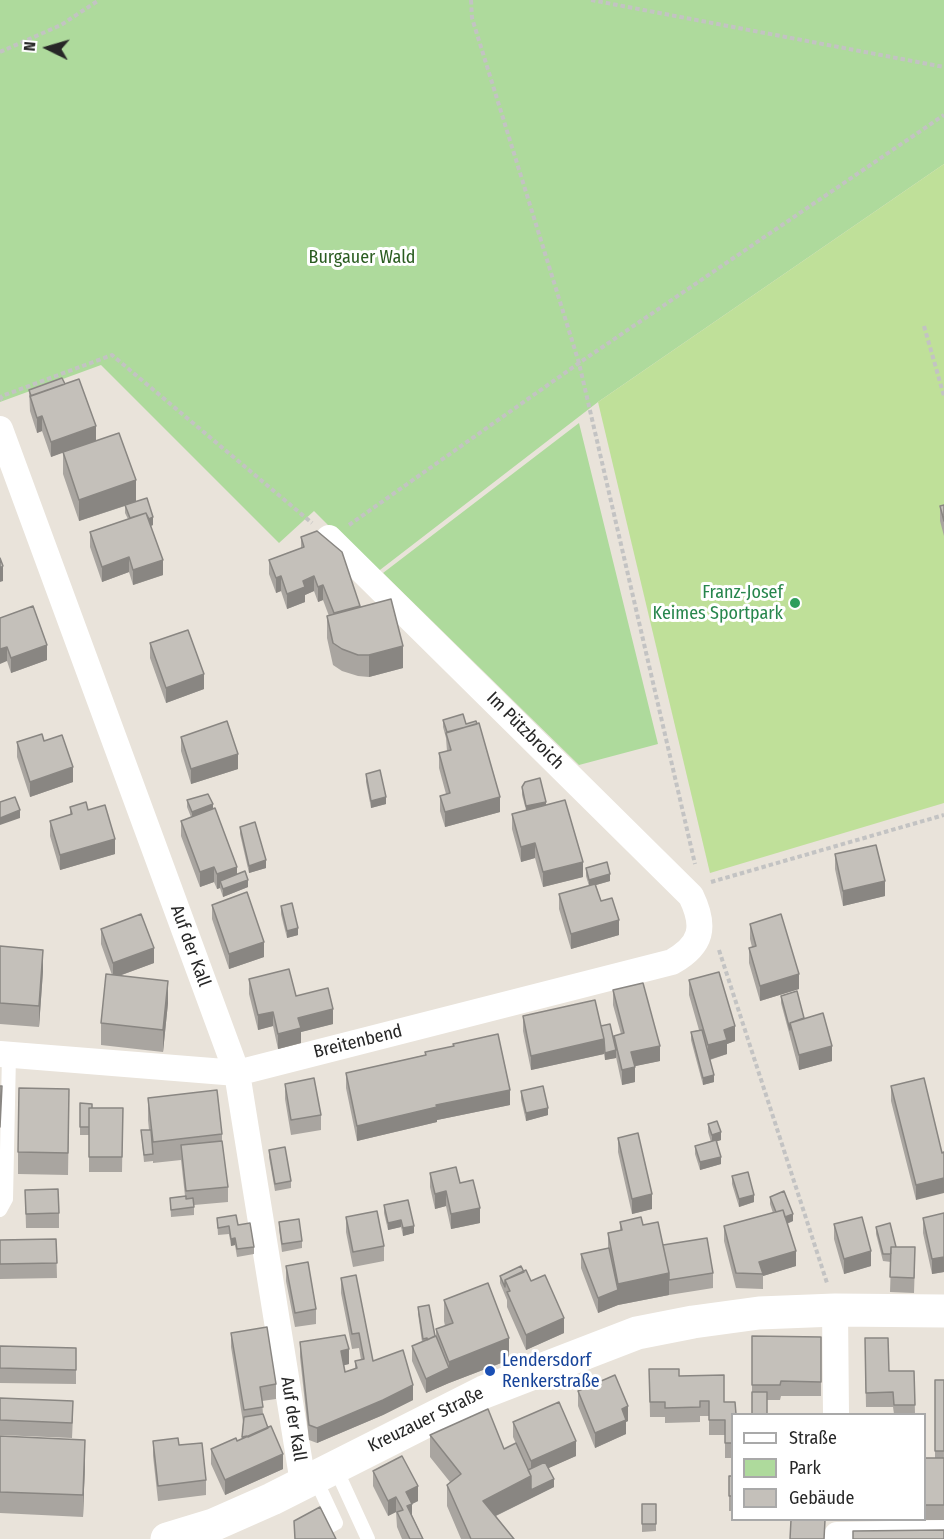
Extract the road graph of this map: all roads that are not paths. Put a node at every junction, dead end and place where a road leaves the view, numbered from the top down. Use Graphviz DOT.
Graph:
graph roads {
  1 [pos="0,429"];
  2 [pos="329,538"];
  3 [pos="699,935"];
  4 [pos="5,1055"];
  5 [pos="237,1073"];
  6 [pos="0,1210"];
  7 [pos="835,1310"];
  8 [pos="944,1311"];
  9 [pos="836,1413"];
  10 [pos="318,1475"];
  11 [pos="327,1528"];
  12 [pos="837,1531"];
  13 [pos="944,1533"];
  14 [pos="167,1539"];
  15 [pos="368,1539"];
  1 -- 5 [label="street, Auf der Kall"];
  2 -- 3 [label="street, Im Pützbroich"];
  3 -- 5 [label="street, Breitenbend"];
  4 -- 5 [label="street, Breitenbend"];
  4 -- 6 [label="lane"];
  5 -- 10 [label="street, Auf der Kall"];
  7 -- 8 [label="main road, Kreuzauer Straße"];
  7 -- 9 [label="street"];
  7 -- 10 [label="main road, Kreuzauer Straße"];
  10 -- 11 [label="lane"];
  10 -- 14 [label="main road, Kreuzauer Straße"];
  10 -- 15 [label="lane"];
  12 -- 13 [label="street"];
}
